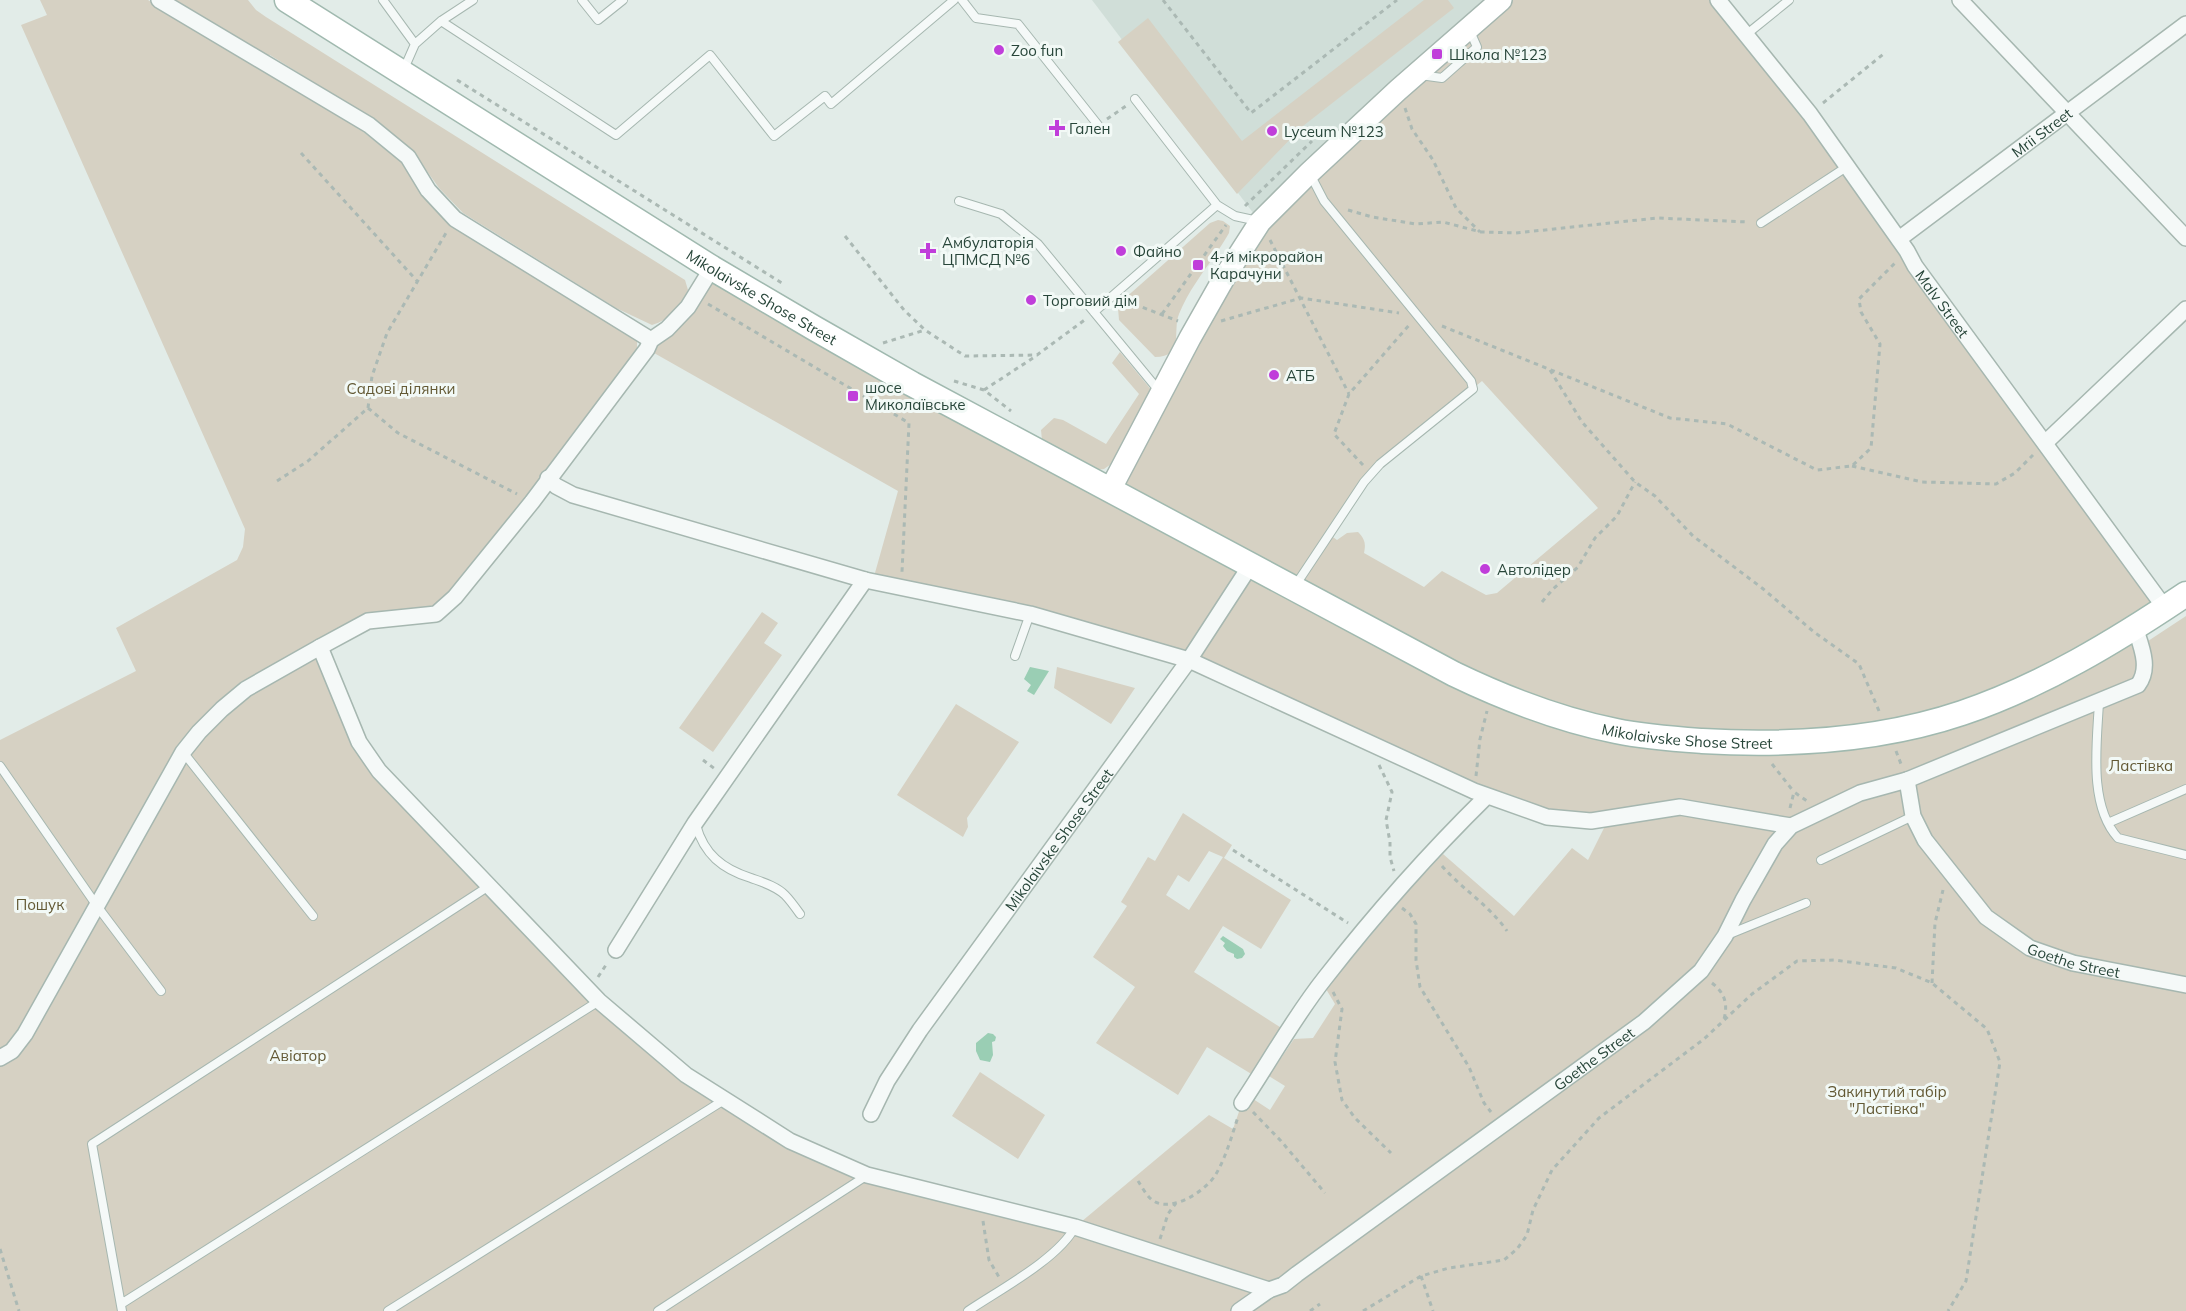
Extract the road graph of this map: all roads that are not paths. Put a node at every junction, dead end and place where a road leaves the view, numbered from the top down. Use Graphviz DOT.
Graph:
graph roads {
  1 [pos="159,0"];
  2 [pos="287,0"];
  3 [pos="383,0"];
  4 [pos="473,0"];
  5 [pos="582,0"];
  6 [pos="623,0"];
  7 [pos="954,0"];
  8 [pos="962,0"];
  9 [pos="1501,0"];
  10 [pos="1718,0"];
  11 [pos="1789,0"];
  12 [pos="1960,0"];
  13 [pos="441,21"];
  14 [pos="2186,24"];
  15 [pos="1748,34"];
  16 [pos="415,44"];
  17 [pos="402,73"];
  18 [pos="1135,99"];
  19 [pos="2067,112"];
  20 [pos="1098,125"];
  21 [pos="1848,166"];
  22 [pos="1309,172"];
  23 [pos="959,201"];
  24 [pos="1218,205"];
  25 [pos="1260,222"];
  26 [pos="1761,223"];
  27 [pos="2186,238"];
  28 [pos="1903,245"];
  29 [pos="712,268"];
  30 [pos="2186,309"];
  31 [pos="1094,312"];
  32 [pos="651,340"];
  33 [pos="1160,392"];
  34 [pos="2045,443"];
  35 [pos="548,478"];
  36 [pos="1110,490"];
  37 [pos="1250,566"];
  38 [pos="865,580"];
  39 [pos="1294,587"];
  40 [pos="2186,594"];
  41 [pos="2164,608"];
  42 [pos="1030,614"];
  43 [pos="2135,627"];
  44 [pos="320,647"];
  45 [pos="1015,656"];
  46 [pos="1189,660"];
  47 [pos="2099,702"];
  48 [pos="183,752"];
  49 [pos="0,766"];
  50 [pos="1907,780"];
  51 [pos="2186,789"];
  52 [pos="1480,794"];
  53 [pos="1913,816"];
  54 [pos="695,823"];
  55 [pos="2108,823"];
  56 [pos="1791,826"];
  57 [pos="2186,855"];
  58 [pos="1821,860"];
  59 [pos="489,886"];
  60 [pos="1806,903"];
  61 [pos="97,906"];
  62 [pos="800,914"];
  63 [pos="313,916"];
  64 [pos="1725,936"];
  65 [pos="616,950"];
  66 [pos="2186,985"];
  67 [pos="161,991"];
  68 [pos="594,996"];
  69 [pos="0,1058"];
  70 [pos="724,1100"];
  71 [pos="1242,1103"];
  72 [pos="871,1114"];
  73 [pos="867,1175"];
  74 [pos="1075,1227"];
  75 [pos="1269,1290"];
  76 [pos="122,1308"];
  77 [pos="388,1311"];
  78 [pos="658,1311"];
  79 [pos="969,1311"];
  80 [pos="1239,1311"];
  1 -- 32 [label="street"];
  2 -- 17 [label="main road, Mikolaivske Shose Street"];
  3 -- 16 [label="lane"];
  4 -- 13 [label="lane"];
  5 -- 6 [label="lane"];
  7 -- 13 [label="lane"];
  8 -- 20 [label="lane"];
  9 -- 22 [label="street"];
  10 -- 15 [label="street, Malv Street"];
  11 -- 15 [label="lane"];
  12 -- 19 [label="street"];
  13 -- 16 [label="lane"];
  14 -- 19 [label="street, Mrii Street"];
  15 -- 21 [label="street, Malv Street"];
  16 -- 17 [label="lane"];
  17 -- 29 [label="main road, Mikolaivske Shose Street"];
  18 -- 24 [label="lane"];
  19 -- 27 [label="street"];
  19 -- 28 [label="street, Mrii Street"];
  21 -- 26 [label="lane"];
  21 -- 28 [label="street, Malv Street"];
  22 -- 25 [label="street"];
  22 -- 39 [label="lane"];
  23 -- 31 [label="lane"];
  24 -- 25 [label="lane"];
  24 -- 31 [label="lane"];
  25 -- 33 [label="street"];
  28 -- 34 [label="street, Malv Street"];
  29 -- 32 [label="street"];
  29 -- 36 [label="main road, Mikolaivske Shose Street"];
  30 -- 34 [label="street"];
  31 -- 33 [label="lane"];
  32 -- 35 [label="street"];
  33 -- 36 [label="street"];
  34 -- 41 [label="street, Malv Street"];
  35 -- 38 [label="street"];
  35 -- 44 [label="street"];
  36 -- 37 [label="main road, Mikolaivske Shose Street"];
  37 -- 39 [label="main road, Mikolaivske Shose Street"];
  37 -- 46 [label="street, Mikolaivske Shose Street"];
  38 -- 42 [label="street"];
  38 -- 54 [label="street"];
  39 -- 43 [label="main road, Mikolaivske Shose Street"];
  40 -- 41 [label="main road"];
  41 -- 43 [label="main road"];
  42 -- 45 [label="lane"];
  42 -- 46 [label="street"];
  43 -- 47 [label="street, Goethe Street"];
  44 -- 48 [label="street"];
  44 -- 59 [label="street"];
  46 -- 52 [label="street"];
  46 -- 72 [label="street, Mikolaivske Shose Street"];
  47 -- 50 [label="street, Goethe Street"];
  47 -- 55 [label="lane"];
  48 -- 61 [label="street"];
  48 -- 63 [label="lane"];
  49 -- 61 [label="lane"];
  50 -- 53 [label="street, Goethe Street"];
  50 -- 56 [label="street, Goethe Street"];
  51 -- 55 [label="lane"];
  52 -- 56 [label="street"];
  52 -- 71 [label="street"];
  53 -- 58 [label="lane"];
  53 -- 66 [label="street, Goethe Street"];
  54 -- 62 [label="lane"];
  54 -- 65 [label="street"];
  55 -- 57 [label="lane"];
  56 -- 64 [label="street, Goethe Street"];
  59 -- 68 [label="street"];
  59 -- 76 [label="lane"];
  60 -- 64 [label="lane"];
  61 -- 67 [label="lane"];
  61 -- 69 [label="street"];
  64 -- 75 [label="street, Goethe Street"];
  68 -- 70 [label="street"];
  68 -- 76 [label="lane"];
  70 -- 73 [label="street"];
  70 -- 77 [label="lane"];
  73 -- 74 [label="street"];
  73 -- 78 [label="lane"];
  74 -- 75 [label="street"];
  74 -- 79 [label="lane"];
  75 -- 80 [label="street, Goethe Street"];
}
